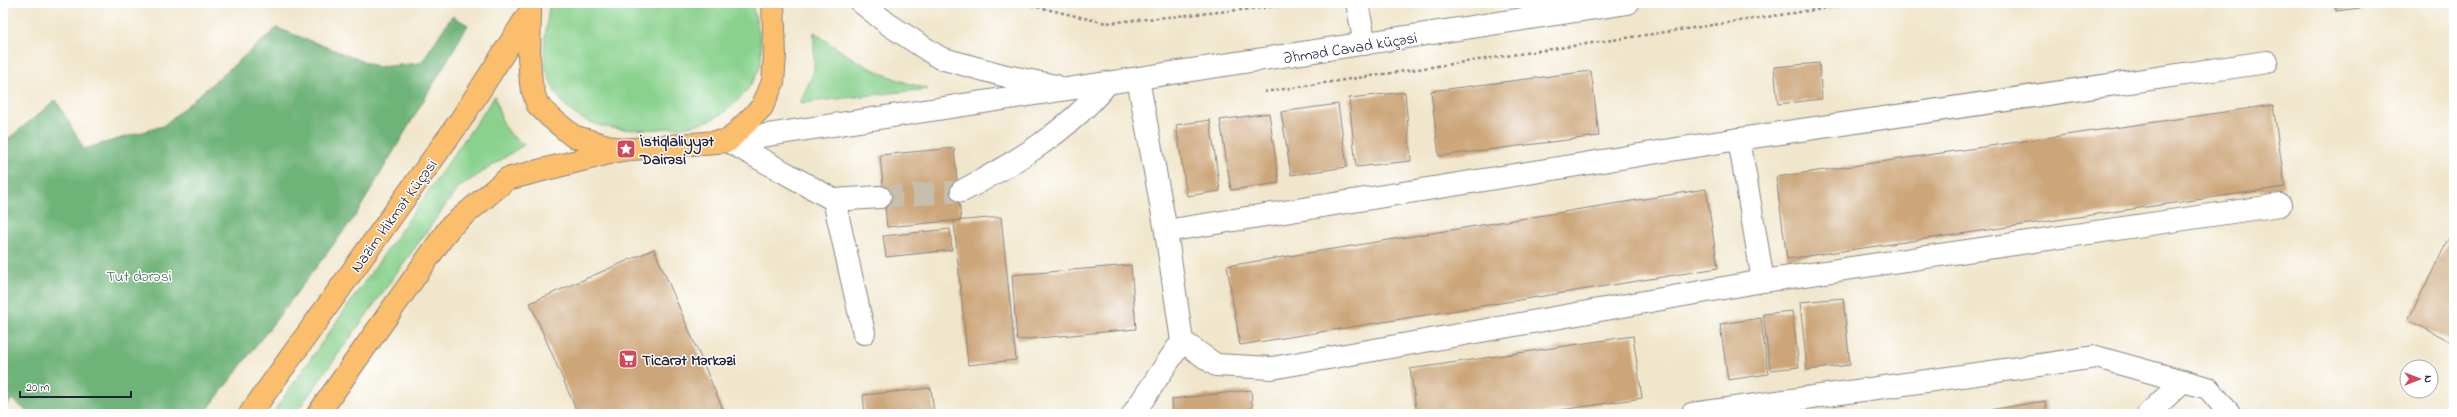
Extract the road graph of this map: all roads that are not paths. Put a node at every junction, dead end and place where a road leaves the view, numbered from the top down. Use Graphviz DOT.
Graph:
graph roads {
  1 [pos="773,3"];
  2 [pos="862,3"];
  3 [pos="1358,3"];
  4 [pos="1628,3"];
  5 [pos="533,8"];
  6 [pos="1365,44"];
  7 [pos="2267,62"];
  8 [pos="1138,79"];
  9 [pos="1106,84"];
  10 [pos="1071,89"];
  11 [pos="1739,139"];
  12 [pos="728,141"];
  13 [pos="621,150"];
  14 [pos="962,191"];
  15 [pos="880,197"];
  16 [pos="834,200"];
  17 [pos="2280,205"];
  18 [pos="1166,231"];
  19 [pos="1763,281"];
  20 [pos="864,333"];
  21 [pos="1182,341"];
  22 [pos="2184,381"];
  23 [pos="322,412"];
  24 [pos="250,414"];
  25 [pos="1134,414"];
  26 [pos="1692,414"];
  27 [pos="2148,414"];
  28 [pos="2230,414"];
  1 -- 12 [label="main road"];
  2 -- 10 [label="street"];
  3 -- 6 [label="street"];
  4 -- 6 [label="street, Əhməd Cavad küçəsi"];
  5 -- 13 [label="main road"];
  5 -- 24 [label="main road, Nazim Hikmət Küçəsi"];
  6 -- 8 [label="street, Əhməd Cavad küçəsi"];
  7 -- 11 [label="street"];
  8 -- 9 [label="street, Əhməd Cavad küçəsi"];
  8 -- 18 [label="street"];
  9 -- 10 [label="street, Əhməd Cavad küçəsi"];
  9 -- 14 [label="street"];
  10 -- 12 [label="street, Əhməd Cavad küçəsi"];
  11 -- 18 [label="street"];
  11 -- 19 [label="street"];
  12 -- 13 [label="main road"];
  12 -- 16 [label="street"];
  13 -- 23 [label="main road"];
  15 -- 16 [label="street"];
  16 -- 20 [label="street"];
  17 -- 19 [label="street"];
  18 -- 21 [label="street"];
  19 -- 21 [label="street"];
  21 -- 25 [label="street"];
  22 -- 26 [label="street"];
  22 -- 27 [label="street"];
  22 -- 28 [label="street"];
}
